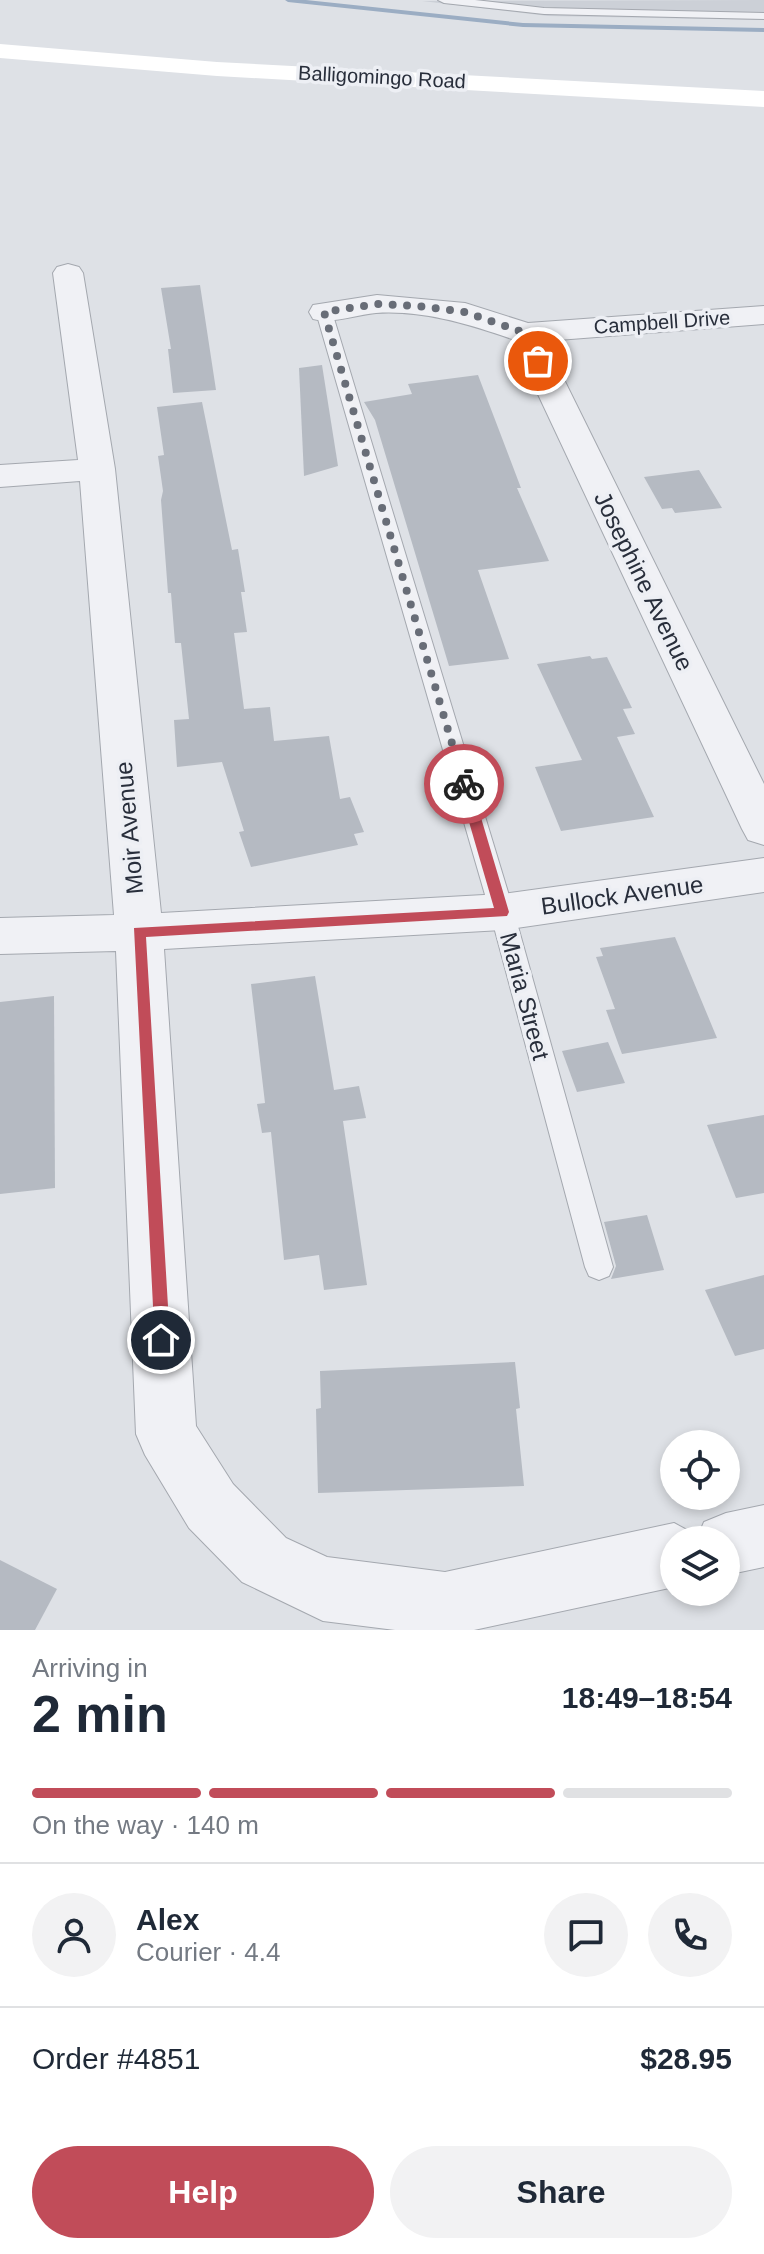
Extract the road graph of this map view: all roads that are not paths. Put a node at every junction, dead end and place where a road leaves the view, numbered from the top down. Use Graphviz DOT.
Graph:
graph roads {
  1 [pos="444,0"];
  2 [pos="764,16"];
  3 [pos="0,51"];
  4 [pos="764,99"];
  5 [pos="68,273"];
  6 [pos="324,312"];
  7 [pos="764,315"];
  8 [pos="525,333"];
  9 [pos="97,469"];
  10 [pos="0,476"];
  11 [pos="764,829"];
  12 [pos="764,875"];
  13 [pos="502,912"];
  14 [pos="139,932"];
  15 [pos="0,936"];
  16 [pos="599,1267"];
  17 [pos="764,1536"];
  18 [pos="740,1541"];
  19 [pos="660,1558"];
  1 -- 2 [label="lane"];
  3 -- 4 [label="street, Balligomingo Road"];
  5 -- 9 [label="street, Moir Avenue"];
  6 -- 8 [label="street, Campbell Drive"];
  6 -- 13 [label="lane, Maria Street"];
  7 -- 8 [label="street, Campbell Drive"];
  8 -- 11 [label="street, Josephine Avenue"];
  9 -- 10 [label="street"];
  9 -- 14 [label="street, Moir Avenue"];
  12 -- 13 [label="street, Bullock Avenue"];
  13 -- 14 [label="street, Bullock Avenue"];
  13 -- 16 [label="lane, Maria Street"];
  14 -- 15 [label="street, Bullock Avenue"];
  14 -- 19 [label="street, Moir Avenue"];
  17 -- 18 [label="street"];
}
